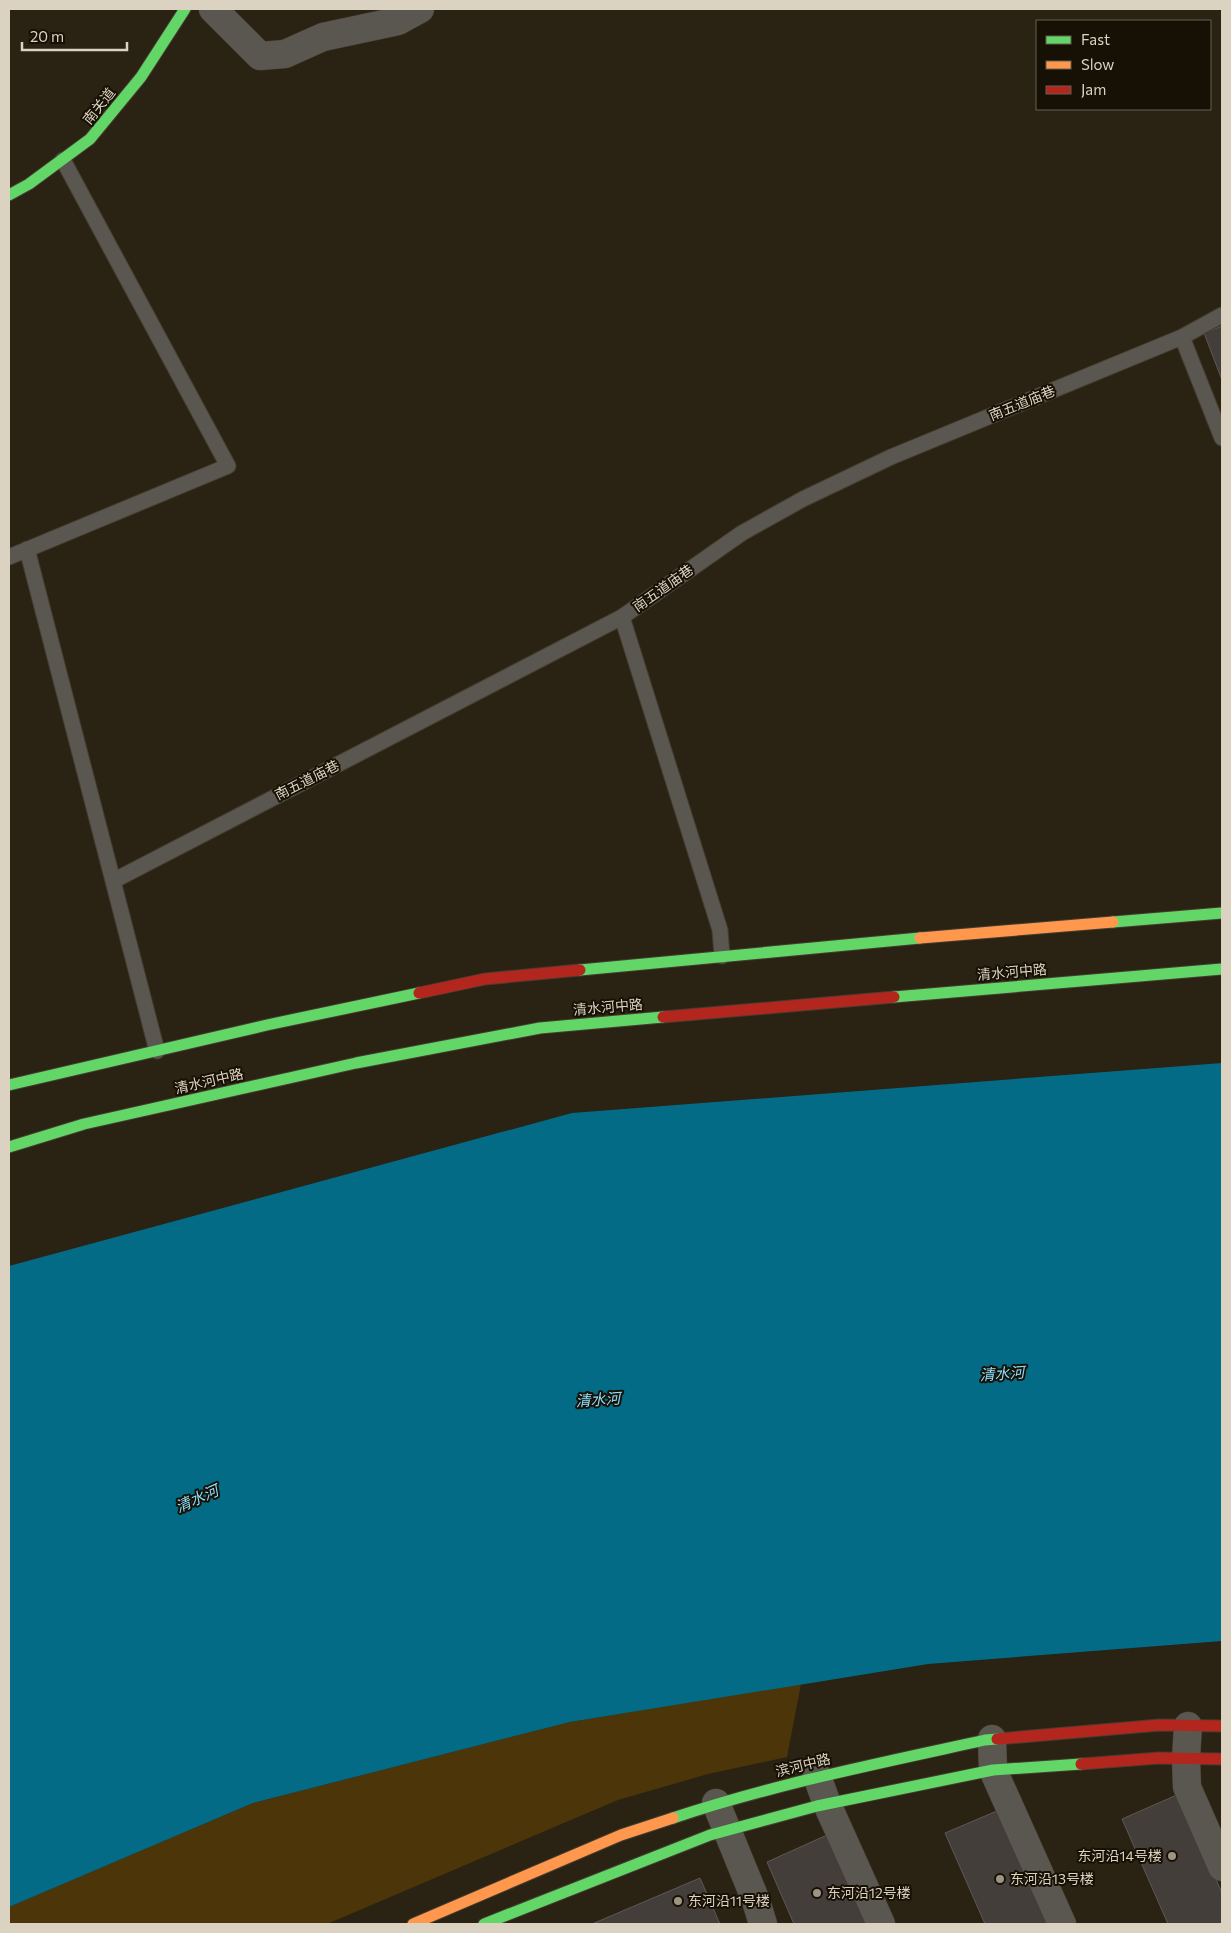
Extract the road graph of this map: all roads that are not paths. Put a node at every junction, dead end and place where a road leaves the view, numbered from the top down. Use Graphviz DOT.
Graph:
graph roads {
  1 [pos="185,9"];
  2 [pos="213,9"];
  3 [pos="420,9"];
  4 [pos="63,160"];
  5 [pos="9,195"];
  6 [pos="1222,315"];
  7 [pos="1182,337"];
  8 [pos="1222,438"];
  9 [pos="27,549"];
  10 [pos="9,557"];
  11 [pos="622,617"];
  12 [pos="113,881"];
  13 [pos="1222,913"];
  14 [pos="722,956"];
  15 [pos="1222,969"];
  16 [pos="157,1051"];
  17 [pos="9,1085"];
  18 [pos="9,1147"];
  19 [pos="1188,1726"];
  20 [pos="1222,1726"];
  21 [pos="992,1739"];
  22 [pos="1186,1758"];
  23 [pos="1222,1759"];
  24 [pos="993,1770"];
  25 [pos="817,1776"];
  26 [pos="716,1803"];
  27 [pos="827,1804"];
  28 [pos="727,1830"];
  29 [pos="1222,1867"];
  30 [pos="413,1924"];
  31 [pos="484,1924"];
  32 [pos="763,1924"];
  33 [pos="881,1924"];
  34 [pos="1062,1924"];
  1 -- 4 [label="main road, 南关道"];
  2 -- 3 [label="street"];
  4 -- 5 [label="main road, 南关道"];
  4 -- 9 [label="lane"];
  6 -- 7 [label="lane, 南五道庙巷"];
  7 -- 8 [label="lane"];
  7 -- 11 [label="lane, 南五道庙巷"];
  9 -- 10 [label="lane"];
  9 -- 12 [label="lane"];
  11 -- 12 [label="lane, 南五道庙巷"];
  11 -- 14 [label="lane"];
  12 -- 16 [label="lane"];
  13 -- 14 [label="main road"];
  14 -- 16 [label="main road"];
  15 -- 18 [label="main road, 清水河中路"];
  16 -- 17 [label="main road"];
  19 -- 20 [label="main road, 滨河中路"];
  19 -- 21 [label="main road, 滨河中路"];
  19 -- 22 [label="street"];
  21 -- 24 [label="street"];
  21 -- 25 [label="main road, 滨河中路"];
  22 -- 23 [label="main road"];
  22 -- 24 [label="main road"];
  22 -- 29 [label="street"];
  24 -- 27 [label="main road"];
  24 -- 34 [label="street"];
  25 -- 26 [label="main road, 滨河中路"];
  25 -- 27 [label="street"];
  26 -- 28 [label="street"];
  26 -- 30 [label="main road, 滨河中路"];
  27 -- 28 [label="main road"];
  27 -- 33 [label="street"];
  28 -- 31 [label="main road"];
  28 -- 32 [label="street"];
}
